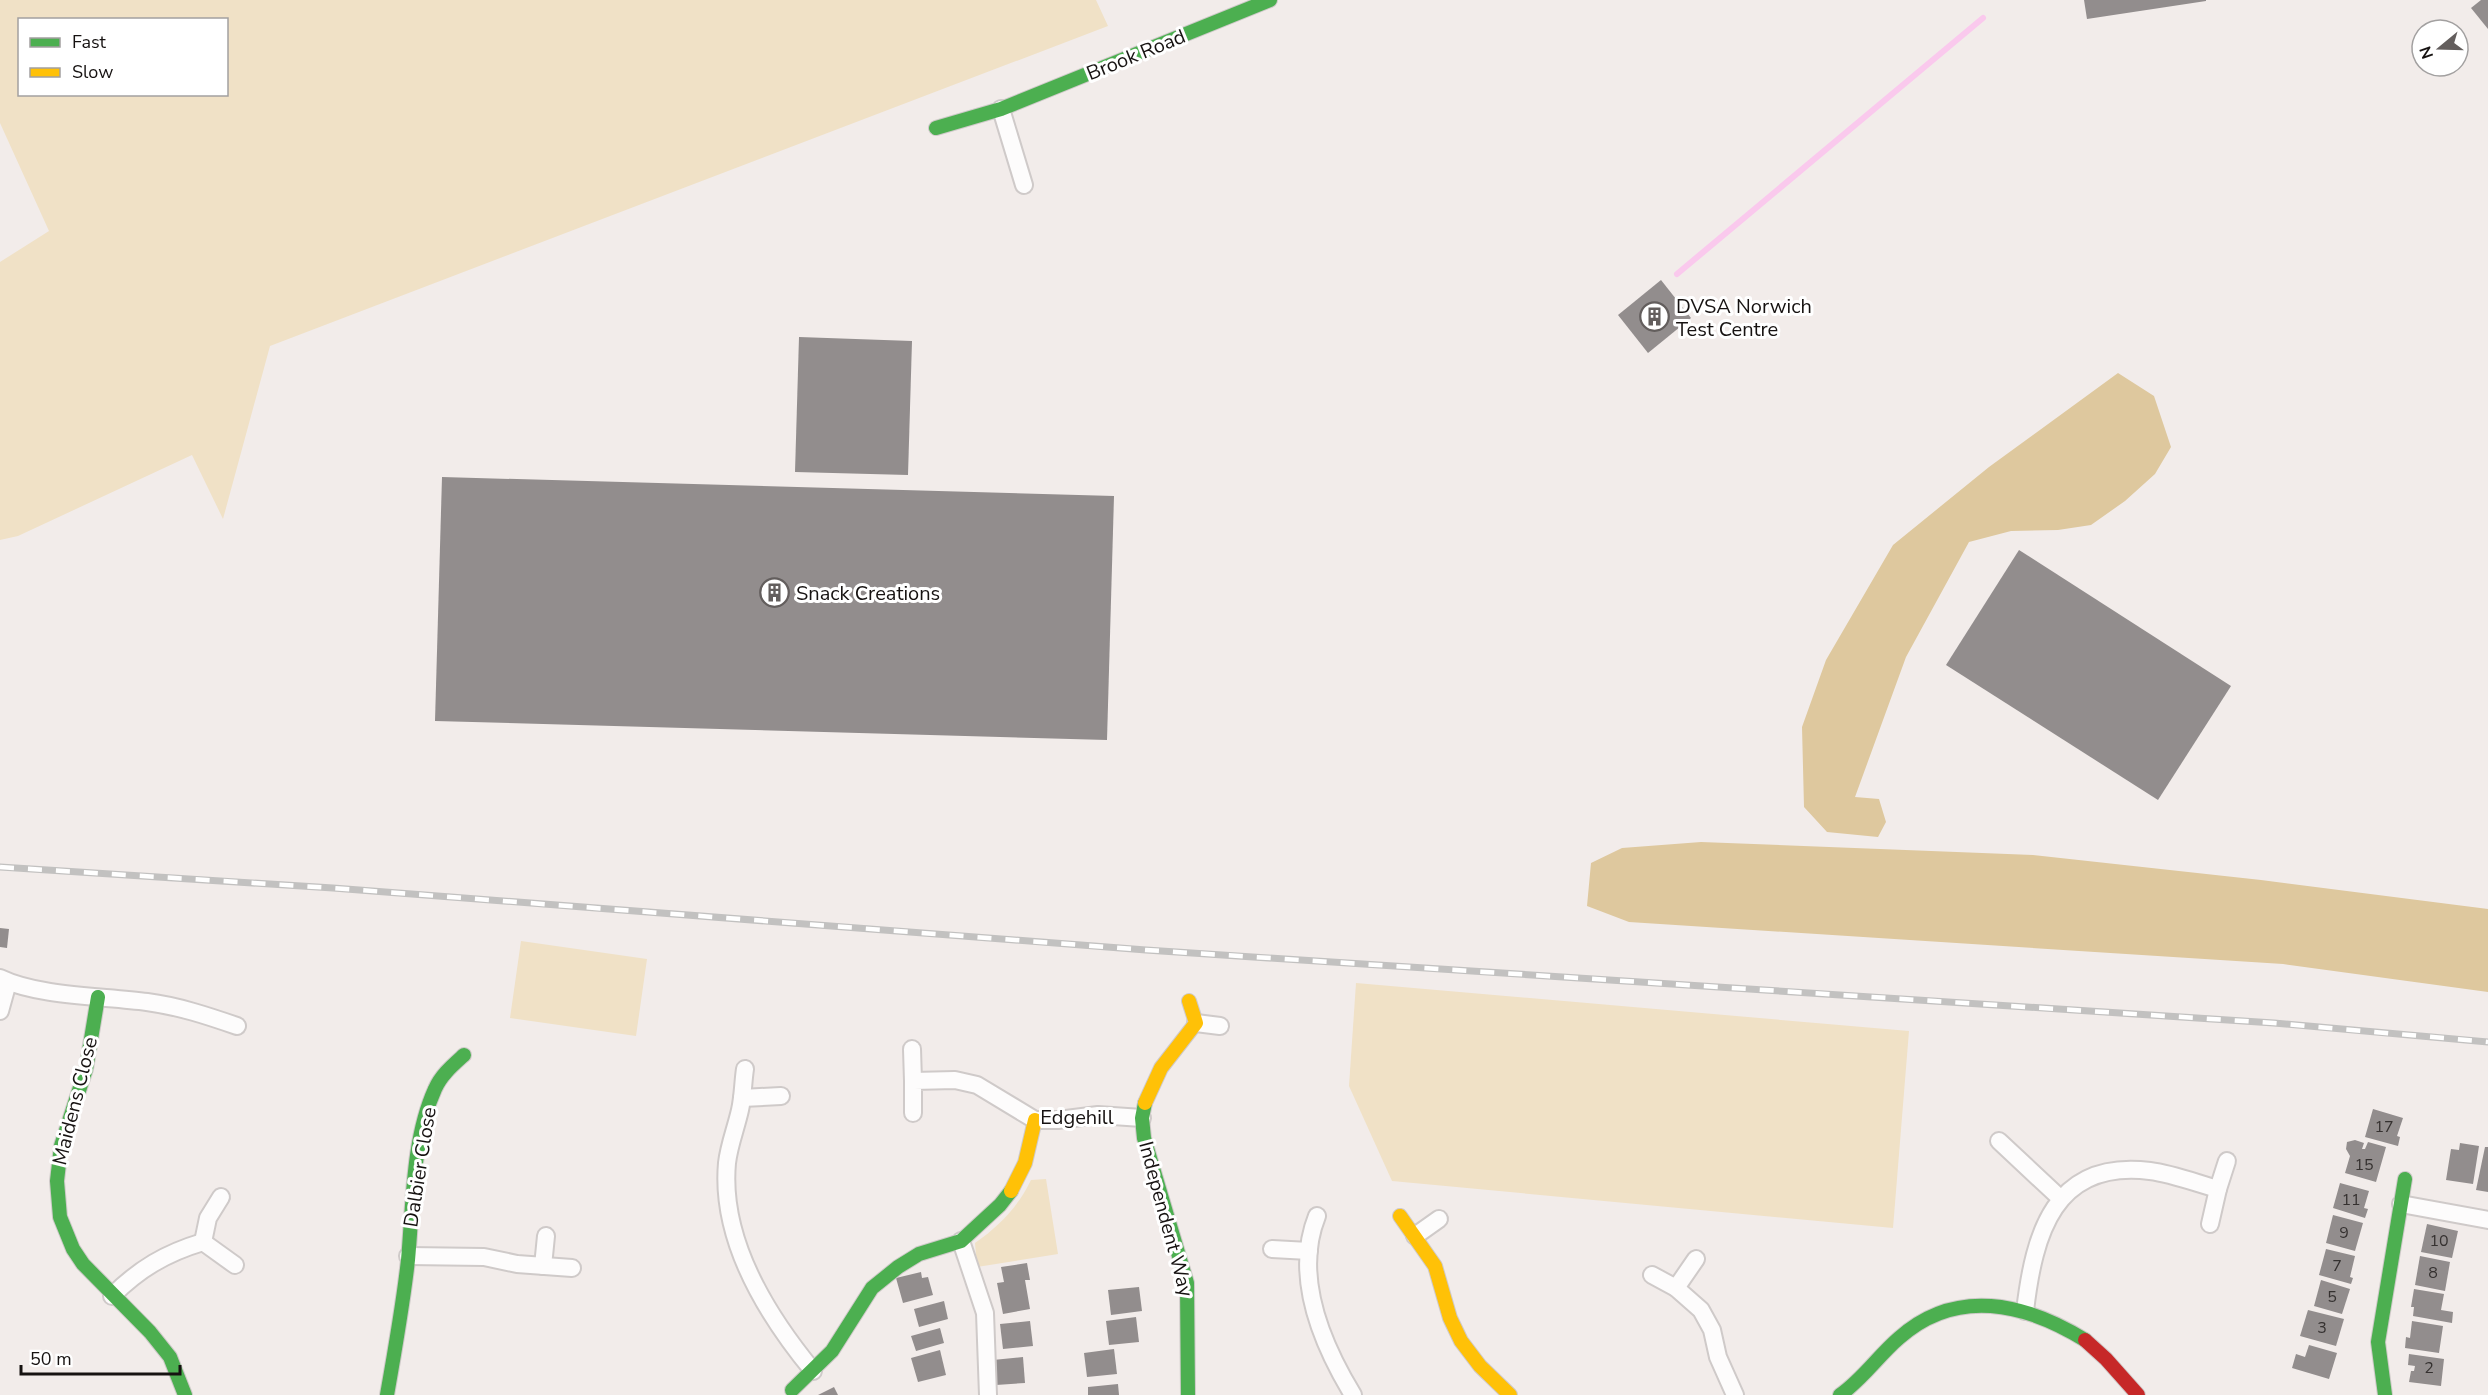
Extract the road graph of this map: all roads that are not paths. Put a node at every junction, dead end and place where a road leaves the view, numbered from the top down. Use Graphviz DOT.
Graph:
graph roads {
  1 [pos="1270,0"];
  2 [pos="1001,109"];
  3 [pos="936,128"];
  4 [pos="1024,185"];
  5 [pos="4,980"];
  6 [pos="98,997"];
  7 [pos="1189,1001"];
  8 [pos="0,1011"];
  9 [pos="1196,1023"];
  10 [pos="237,1026"];
  11 [pos="1220,1026"];
  12 [pos="912,1049"];
  13 [pos="464,1055"];
  14 [pos="745,1069"];
  15 [pos="913,1081"];
  16 [pos="781,1096"];
  17 [pos="742,1098"];
  18 [pos="913,1113"];
  19 [pos="1142,1118"];
  20 [pos="1035,1120"];
  21 [pos="1999,1141"];
  22 [pos="2227,1161"];
  23 [pos="2405,1179"];
  24 [pos="2218,1189"];
  25 [pos="221,1197"];
  26 [pos="2060,1198"];
  27 [pos="2401,1204"];
  28 [pos="1317,1216"];
  29 [pos="1400,1216"];
  30 [pos="1439,1219"];
  31 [pos="2488,1220"];
  32 [pos="2210,1224"];
  33 [pos="546,1236"];
  34 [pos="1415,1236"];
  35 [pos="961,1241"];
  36 [pos="203,1242"];
  37 [pos="1272,1250"];
  38 [pos="1309,1251"];
  39 [pos="408,1256"];
  40 [pos="1696,1259"];
  41 [pos="235,1265"];
  42 [pos="543,1266"];
  43 [pos="572,1268"];
  44 [pos="1652,1275"];
  45 [pos="1676,1288"];
  46 [pos="112,1296"];
  47 [pos="2025,1311"];
  48 [pos="813,1371"];
  49 [pos="792,1390"];
  50 [pos="1852,1392"];
  51 [pos="185,1395"];
  52 [pos="387,1395"];
  53 [pos="988,1395"];
  54 [pos="1188,1395"];
  55 [pos="1353,1395"];
  56 [pos="1510,1395"];
  57 [pos="1735,1395"];
  58 [pos="2138,1395"];
  59 [pos="2385,1395"];
  1 -- 2 [label="street, Brook Road"];
  2 -- 3 [label="street, Brook Road"];
  2 -- 4 [label="street"];
  5 -- 6 [label="street"];
  5 -- 8 [label="street"];
  6 -- 10 [label="street"];
  6 -- 46 [label="street, Maidens Close"];
  7 -- 9 [label="street"];
  9 -- 11 [label="street"];
  9 -- 19 [label="street, Independent Way"];
  12 -- 15 [label="street"];
  13 -- 39 [label="street, Dalbier Close"];
  14 -- 17 [label="street"];
  15 -- 18 [label="street"];
  15 -- 20 [label="street, Edgehill"];
  16 -- 17 [label="street"];
  17 -- 48 [label="street"];
  19 -- 20 [label="street, Edgehill"];
  19 -- 54 [label="street, Independent Way"];
  20 -- 35 [label="street"];
  21 -- 26 [label="street"];
  22 -- 24 [label="street"];
  23 -- 27 [label="street"];
  24 -- 26 [label="street"];
  24 -- 32 [label="street"];
  25 -- 36 [label="street"];
  26 -- 47 [label="street"];
  27 -- 31 [label="street"];
  27 -- 59 [label="street"];
  28 -- 38 [label="street"];
  29 -- 34 [label="street"];
  30 -- 34 [label="street"];
  33 -- 42 [label="street"];
  34 -- 56 [label="street"];
  35 -- 48 [label="street"];
  35 -- 53 [label="street"];
  36 -- 41 [label="street"];
  36 -- 46 [label="street"];
  37 -- 38 [label="street"];
  38 -- 55 [label="street"];
  39 -- 42 [label="street, Dalbier Close"];
  39 -- 52 [label="street, Dalbier Close"];
  40 -- 45 [label="street"];
  42 -- 43 [label="street, Dalbier Close"];
  44 -- 45 [label="street"];
  45 -- 57 [label="street"];
  46 -- 51 [label="street, Maidens Close"];
  47 -- 50 [label="street"];
  47 -- 58 [label="street"];
  48 -- 49 [label="street"];
}
